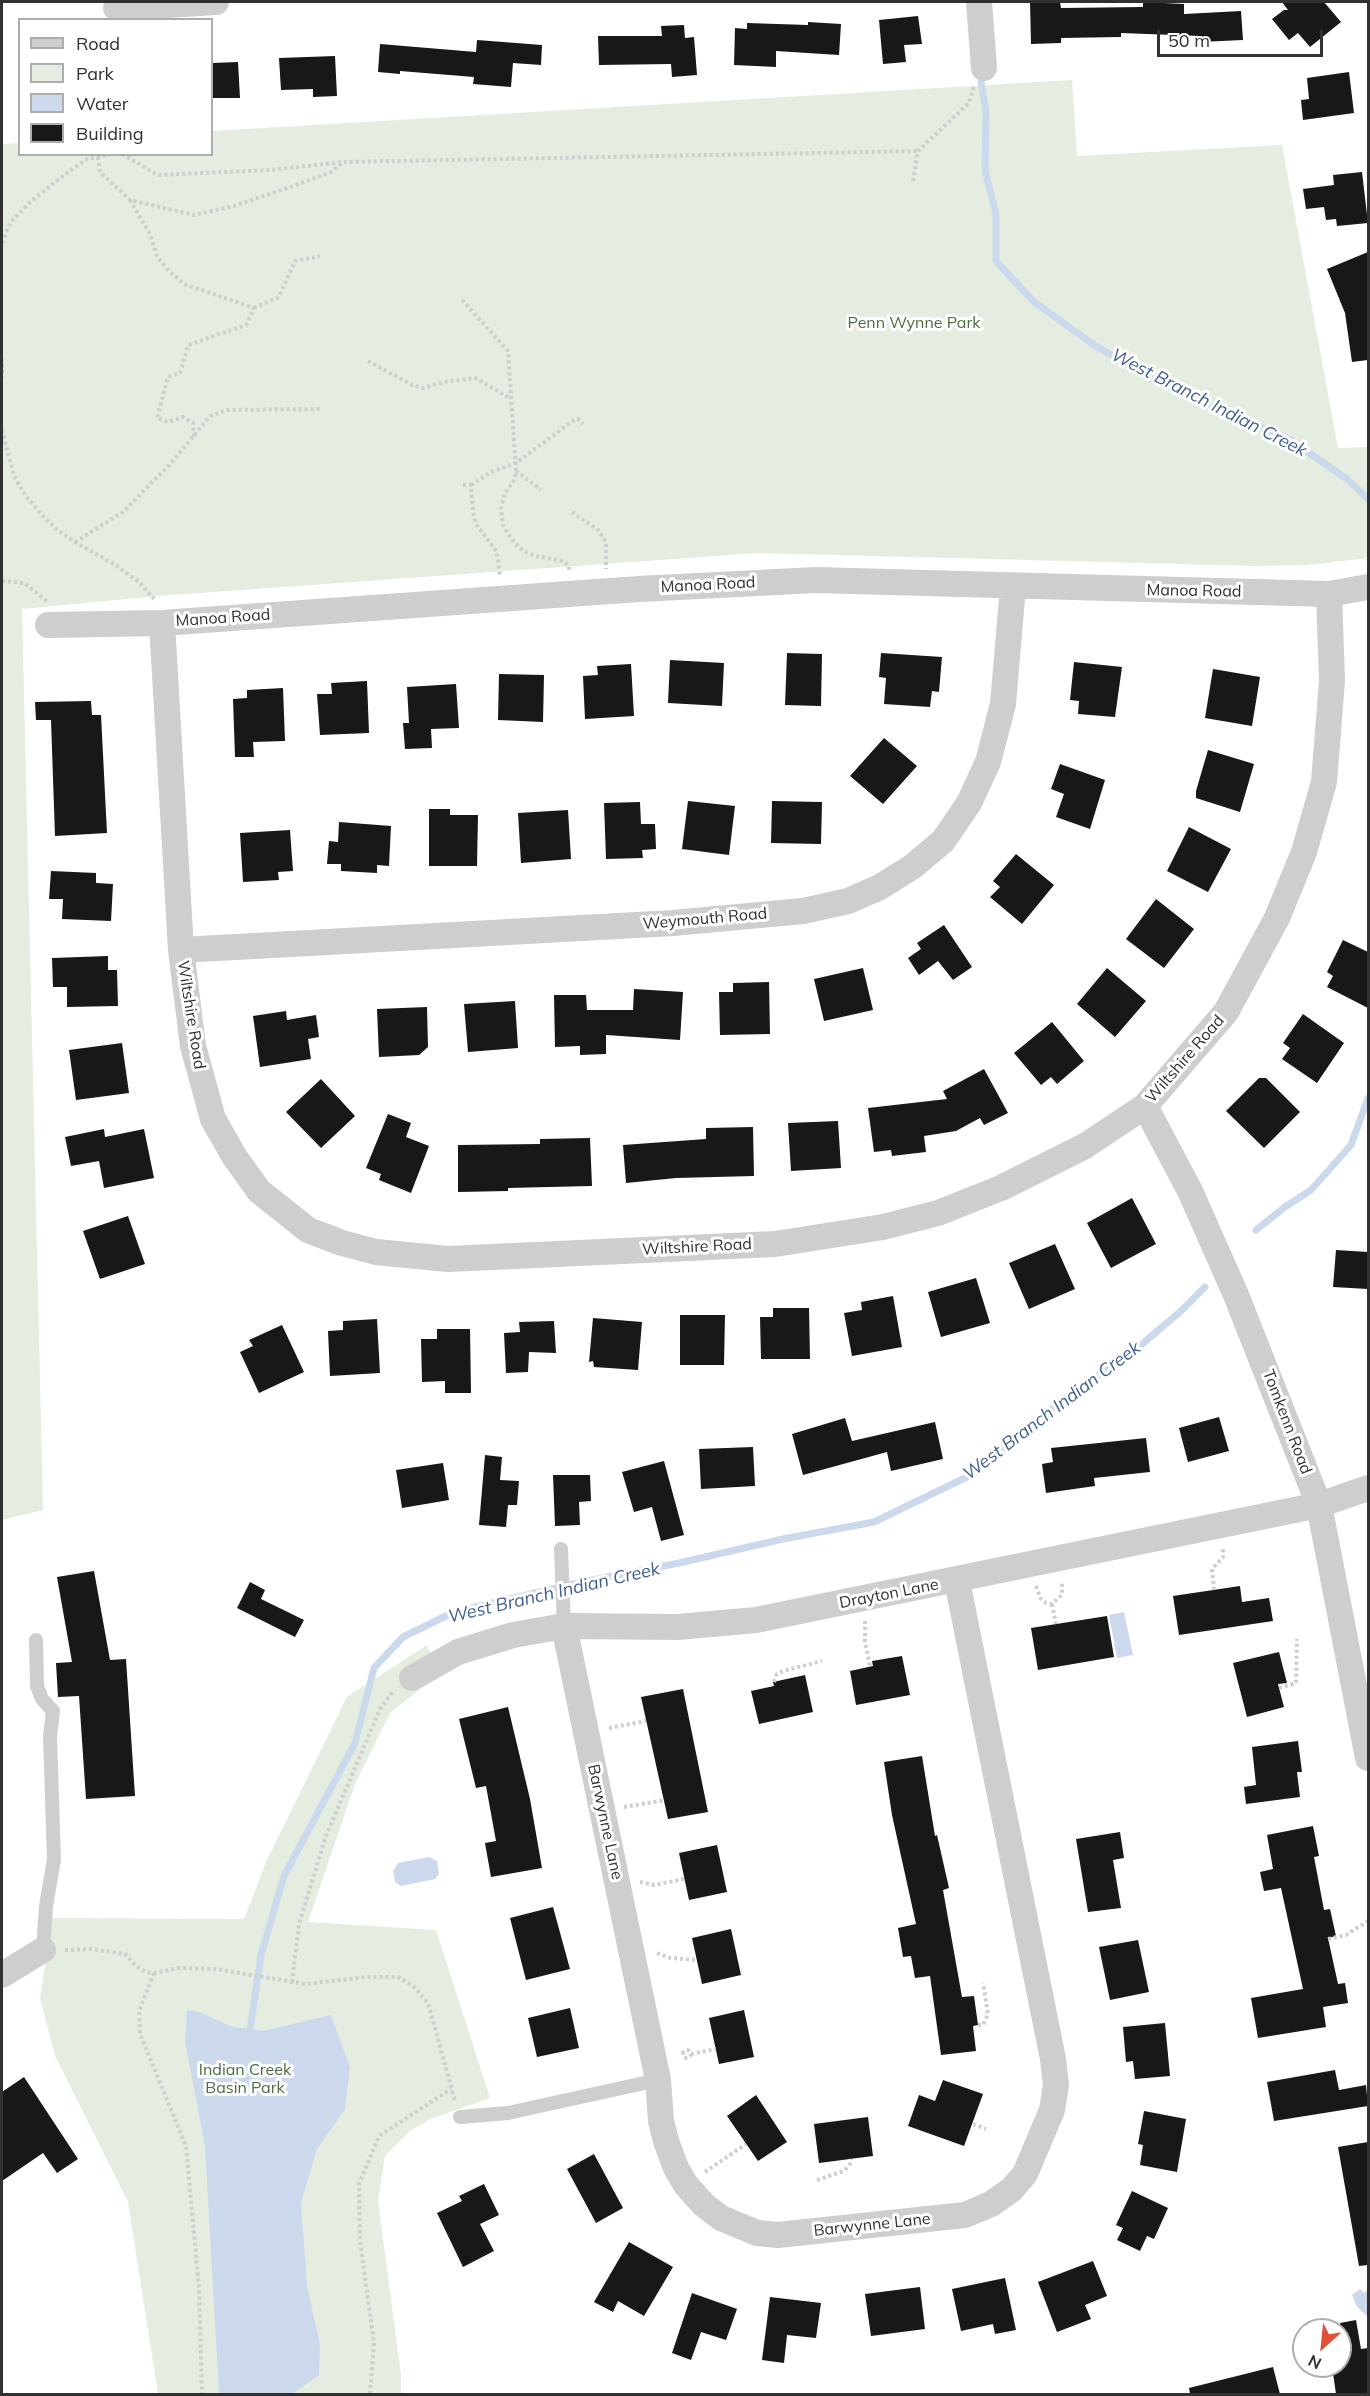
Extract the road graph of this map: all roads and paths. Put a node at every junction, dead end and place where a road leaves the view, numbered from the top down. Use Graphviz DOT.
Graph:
graph roads {
  1 [pos="216,2"];
  2 [pos="979,2"];
  3 [pos="116,10"];
  4 [pos="981,78"];
  5 [pos="918,151"];
  6 [pos="103,156"];
  7 [pos="125,156"];
  8 [pos="98,157"];
  9 [pos="345,162"];
  10 [pos="914,181"];
  11 [pos="130,200"];
  12 [pos="2,243"];
  13 [pos="320,256"];
  14 [pos="462,300"];
  15 [pos="254,308"];
  16 [pos="2,358"];
  17 [pos="368,361"];
  18 [pos="2,378"];
  19 [pos="512,399"];
  20 [pos="321,409"];
  21 [pos="583,424"];
  22 [pos="2,430"];
  23 [pos="194,437"];
  24 [pos="516,463"];
  25 [pos="516,471"];
  26 [pos="463,485"];
  27 [pos="471,485"];
  28 [pos="541,490"];
  29 [pos="572,512"];
  30 [pos="75,542"];
  31 [pos="2,581"];
  32 [pos="1012,587"];
  33 [pos="1368,587"];
  34 [pos="606,591"];
  35 [pos="570,594"];
  36 [pos="1329,594"];
  37 [pos="502,599"];
  38 [pos="162,623"];
  39 [pos="77,624"];
  40 [pos="48,625"];
  41 [pos="181,950"];
  42 [pos="1145,1106"];
  43 [pos="1368,1488"];
  44 [pos="1319,1505"];
  45 [pos="1219,1526"];
  46 [pos="561,1549"];
  47 [pos="957,1581"];
  48 [pos="1214,1590"];
  49 [pos="860,1599"];
  50 [pos="1052,1604"];
  51 [pos="1056,1624"];
  52 [pos="564,1626"];
  53 [pos="1297,1639"];
  54 [pos="36,1640"];
  55 [pos="822,1661"];
  56 [pos="870,1667"];
  57 [pos="412,1678"];
  58 [pos="774,1682"];
  59 [pos="1279,1688"];
  60 [pos="646,1721"];
  61 [pos="586,1732"];
  62 [pos="1368,1758"];
  63 [pos="665,1800"];
  64 [pos="602,1810"];
  65 [pos="635,1878"];
  66 [pos="684,1879"];
  67 [pos="1368,1921"];
  68 [pos="1328,1939"];
  69 [pos="650,1948"];
  70 [pos="91,1949"];
  71 [pos="43,1950"];
  72 [pos="697,1960"];
  73 [pos="154,1973"];
  74 [pos="2,1975"];
  75 [pos="292,1982"];
  76 [pos="983,1983"];
  77 [pos="978,2025"];
  78 [pos="716,2049"];
  79 [pos="691,2054"];
  80 [pos="658,2080"];
  81 [pos="451,2089"];
  82 [pos="460,2117"];
  83 [pos="972,2124"];
  84 [pos="986,2129"];
  85 [pos="746,2144"];
  86 [pos="851,2159"];
  87 [pos="817,2180"];
  88 [pos="686,2185"];
  89 [pos="202,2394"];
  90 [pos="370,2394"];
  1 -- 3 [label="street"];
  2 -- 4 [label="street"];
  4 -- 5 [label="path"];
  5 -- 9 [label="path"];
  5 -- 10 [label="path"];
  6 -- 8 [label="path"];
  7 -- 9 [label="path"];
  8 -- 11 [label="path"];
  8 -- 12 [label="path"];
  9 -- 11 [label="path"];
  11 -- 15 [label="path"];
  13 -- 15 [label="path"];
  14 -- 19 [label="path"];
  15 -- 23 [label="path"];
  16 -- 18 [label="path"];
  17 -- 19 [label="path"];
  19 -- 24 [label="path"];
  20 -- 23 [label="path"];
  21 -- 24 [label="path"];
  22 -- 30 [label="path"];
  23 -- 30 [label="path"];
  24 -- 25 [label="path"];
  24 -- 27 [label="path"];
  25 -- 28 [label="path"];
  25 -- 35 [label="path"];
  26 -- 27 [label="path"];
  27 -- 37 [label="path"];
  29 -- 34 [label="path"];
  30 -- 38 [label="path"];
  31 -- 39 [label="path"];
  32 -- 34 [label="street, Manoa Road"];
  32 -- 36 [label="street, Manoa Road"];
  32 -- 41 [label="street, Weymouth Road"];
  33 -- 36 [label="street, Manoa Road"];
  34 -- 35 [label="street, Manoa Road"];
  35 -- 37 [label="street, Manoa Road"];
  36 -- 42 [label="street, Wiltshire Road"];
  37 -- 38 [label="street, Manoa Road"];
  38 -- 39 [label="street, Manoa Road"];
  38 -- 41 [label="street, Wiltshire Road"];
  39 -- 40 [label="street, Manoa Road"];
  41 -- 42 [label="street, Wiltshire Road"];
  42 -- 44 [label="street, Tomkenn Road"];
  43 -- 44 [label="street, Drayton Lane"];
  44 -- 45 [label="street, Drayton Lane"];
  44 -- 62 [label="street, Tomkenn Road"];
  45 -- 47 [label="street, Drayton Lane"];
  45 -- 48 [label="path"];
  46 -- 52 [label="lane"];
  47 -- 49 [label="street, Drayton Lane"];
  47 -- 88 [label="street, Barwynne Lane"];
  49 -- 52 [label="street, Drayton Lane"];
  49 -- 56 [label="path"];
  50 -- 51 [label="path"];
  52 -- 57 [label="street, Drayton Lane"];
  52 -- 61 [label="street, Barwynne Lane"];
  53 -- 59 [label="path"];
  54 -- 71 [label="lane"];
  55 -- 58 [label="path"];
  57 -- 75 [label="path"];
  60 -- 61 [label="path"];
  61 -- 64 [label="street, Barwynne Lane"];
  63 -- 64 [label="path"];
  64 -- 80 [label="street, Barwynne Lane"];
  65 -- 66 [label="path"];
  67 -- 68 [label="path"];
  69 -- 72 [label="path"];
  70 -- 73 [label="path"];
  71 -- 74 [label="street"];
  73 -- 75 [label="path"];
  73 -- 89 [label="path"];
  75 -- 81 [label="path"];
  76 -- 77 [label="path"];
  78 -- 79 [label="path"];
  80 -- 82 [label="lane"];
  80 -- 88 [label="street, Barwynne Lane"];
  81 -- 82 [label="path"];
  81 -- 90 [label="path"];
  83 -- 84 [label="path"];
  85 -- 88 [label="path"];
  86 -- 87 [label="path"];
}
